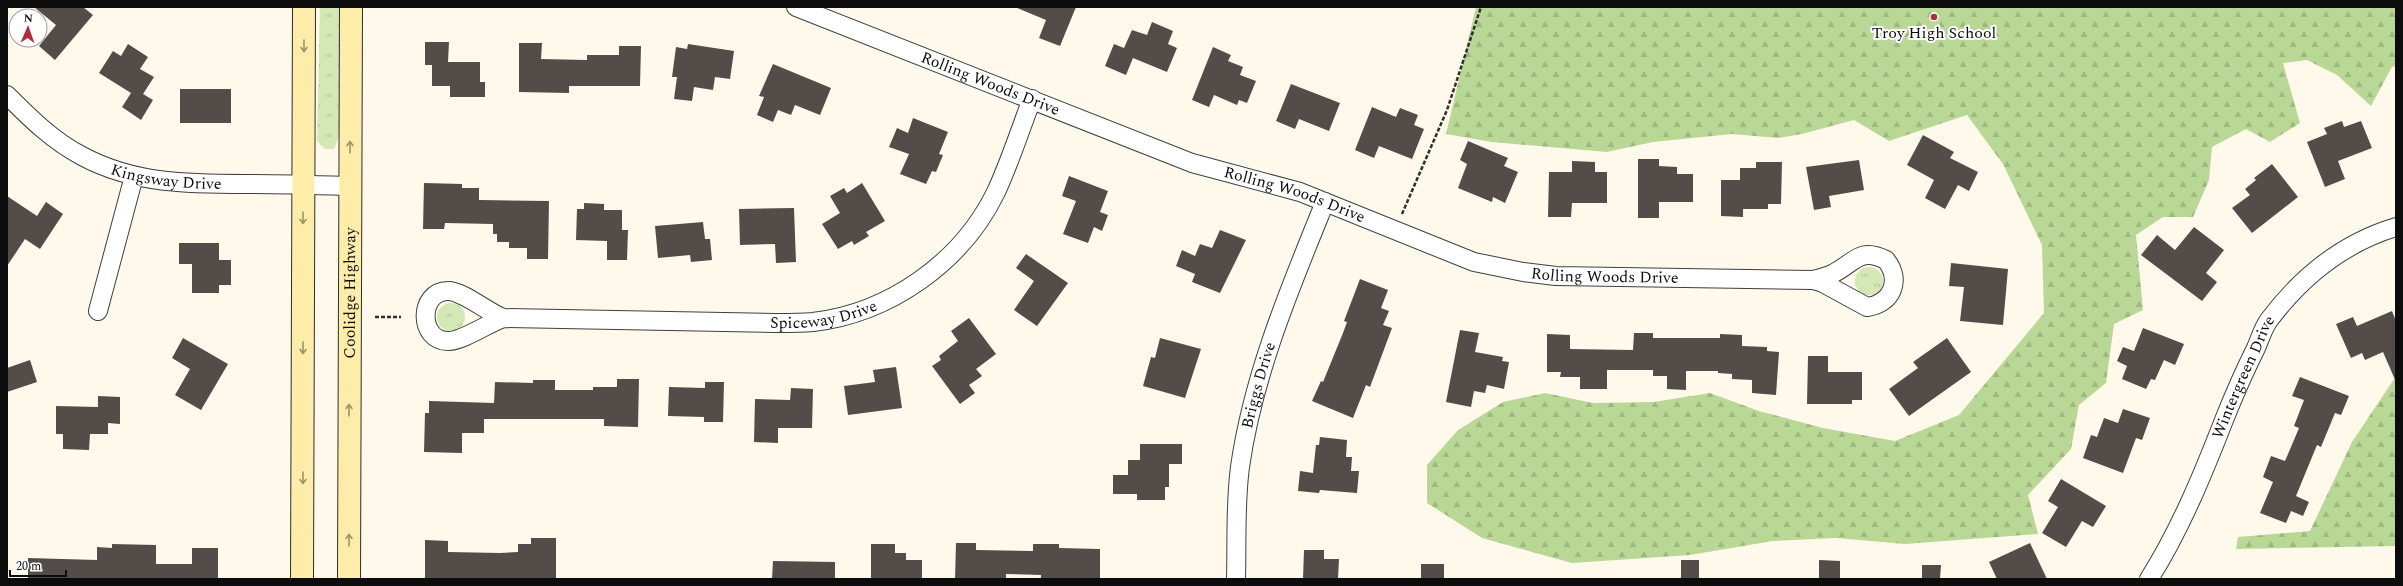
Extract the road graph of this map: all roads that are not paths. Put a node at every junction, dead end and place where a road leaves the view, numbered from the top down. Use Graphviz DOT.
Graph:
graph roads {
  1 [pos="304,7"];
  2 [pos="351,7"];
  3 [pos="796,7"];
  4 [pos="7,95"];
  5 [pos="1032,99"];
  6 [pos="134,176"];
  7 [pos="303,184"];
  8 [pos="350,186"];
  9 [pos="1325,202"];
  10 [pos="2396,227"];
  11 [pos="1813,280"];
  12 [pos="98,311"];
  13 [pos="503,318"];
  14 [pos="302,579"];
  15 [pos="349,579"];
  16 [pos="1236,579"];
  17 [pos="2149,579"];
  1 -- 7 [label="main road, one-way"];
  8 -- 2 [label="main road, Coolidge Highway, one-way"];
  3 -- 5 [label="street, Rolling Woods Drive"];
  4 -- 6 [label="street, Kingsway Drive"];
  5 -- 9 [label="street, Rolling Woods Drive"];
  5 -- 13 [label="street, Spiceway Drive"];
  6 -- 7 [label="street, Kingsway Drive"];
  6 -- 12 [label="street"];
  7 -- 8 [label="street, Kingsway Drive"];
  7 -- 14 [label="main road, one-way"];
  15 -- 8 [label="main road, Coolidge Highway, one-way"];
  9 -- 11 [label="street, Rolling Woods Drive"];
  9 -- 16 [label="street, Briggs Drive"];
  10 -- 17 [label="street, Wintergreen Drive"];
}
